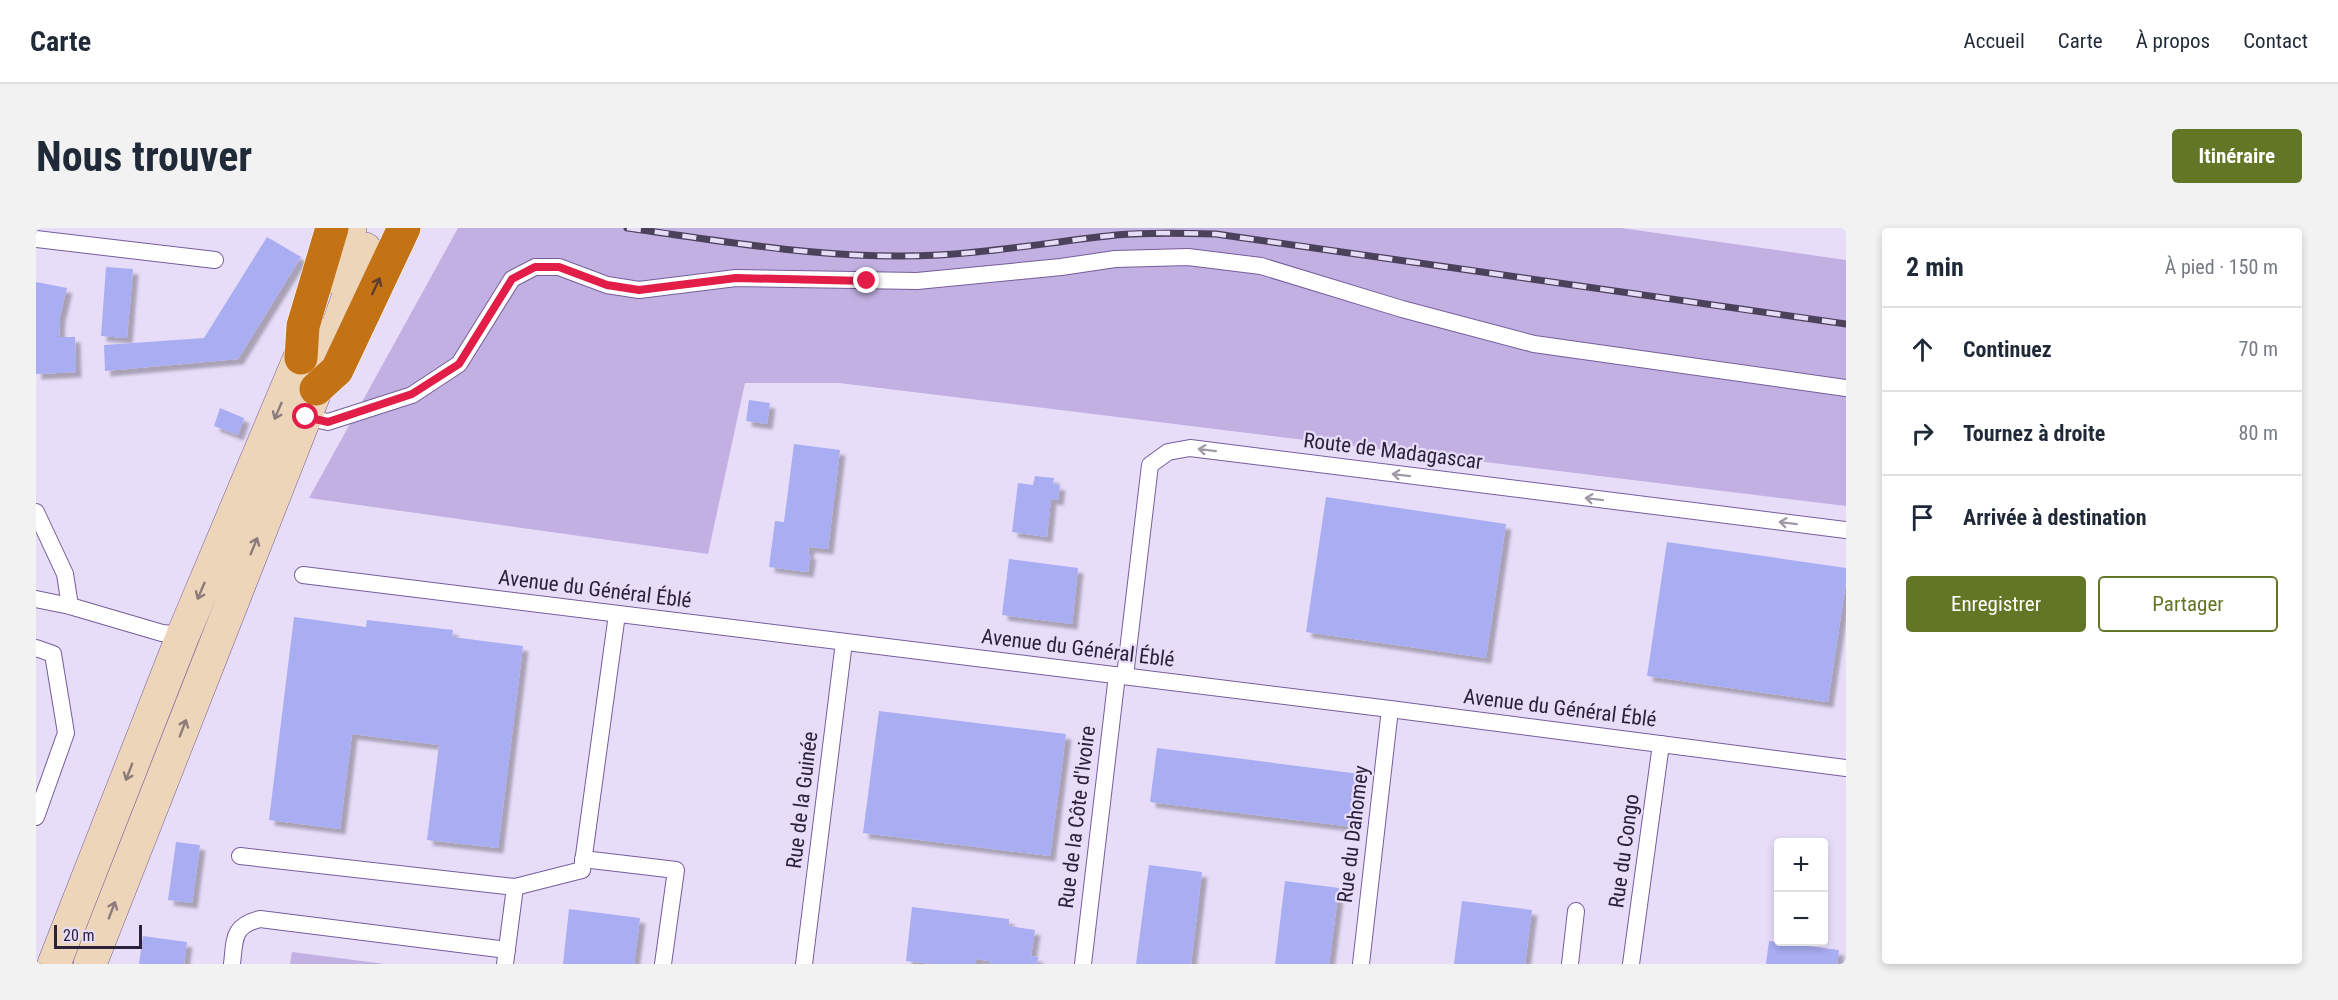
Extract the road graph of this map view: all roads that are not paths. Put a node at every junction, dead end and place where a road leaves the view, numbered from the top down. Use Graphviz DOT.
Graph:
graph roads {
  1 [pos="332,228"];
  2 [pos="350,228"];
  3 [pos="372,228"];
  4 [pos="404,228"];
  5 [pos="36,239"];
  6 [pos="214,260"];
  7 [pos="301,358"];
  8 [pos="1846,388"];
  9 [pos="311,403"];
  10 [pos="36,512"];
  11 [pos="1846,530"];
  12 [pos="303,574"];
  13 [pos="36,599"];
  14 [pos="70,606"];
  15 [pos="617,614"];
  16 [pos="183,635"];
  17 [pos="844,642"];
  18 [pos="36,648"];
  19 [pos="1121,676"];
  20 [pos="1390,709"];
  21 [pos="1661,744"];
  22 [pos="1846,768"];
  23 [pos="36,817"];
  24 [pos="240,856"];
  25 [pos="583,859"];
  26 [pos="515,887"];
  27 [pos="1576,911"];
  28 [pos="506,957"];
  29 [pos="54,964"];
  30 [pos="90,964"];
  31 [pos="232,964"];
  32 [pos="663,964"];
  33 [pos="804,964"];
  34 [pos="1083,964"];
  35 [pos="1361,964"];
  36 [pos="1569,964"];
  37 [pos="1631,964"];
  1 -- 7 [label="highway"];
  2 -- 7 [label="main road"];
  3 -- 9 [label="main road"];
  9 -- 4 [label="highway, one-way"];
  5 -- 6 [label="lane"];
  7 -- 16 [label="main road, one-way"];
  8 -- 9 [label="lane"];
  30 -- 9 [label="main road, one-way"];
  10 -- 14 [label="lane"];
  11 -- 19 [label="lane, Route de Madagascar, one-way"];
  12 -- 15 [label="lane, Avenue du Général Éblé"];
  13 -- 14 [label="lane"];
  14 -- 16 [label="lane"];
  15 -- 17 [label="lane, Avenue du Général Éblé"];
  15 -- 25 [label="lane"];
  16 -- 29 [label="main road, one-way"];
  17 -- 19 [label="lane, Avenue du Général Éblé"];
  17 -- 33 [label="lane, Rue de la Guinée"];
  18 -- 23 [label="lane"];
  19 -- 20 [label="lane, Avenue du Général Éblé"];
  19 -- 34 [label="lane, Rue de la Côte d'Ivoire"];
  20 -- 21 [label="lane, Avenue du Général Éblé"];
  20 -- 35 [label="lane, Rue du Dahomey"];
  21 -- 22 [label="lane, Avenue du Général Éblé"];
  21 -- 37 [label="lane, Rue du Congo"];
  24 -- 26 [label="lane"];
  25 -- 26 [label="lane"];
  25 -- 32 [label="lane"];
  26 -- 28 [label="lane"];
  27 -- 36 [label="lane"];
  28 -- 31 [label="lane"];
}
